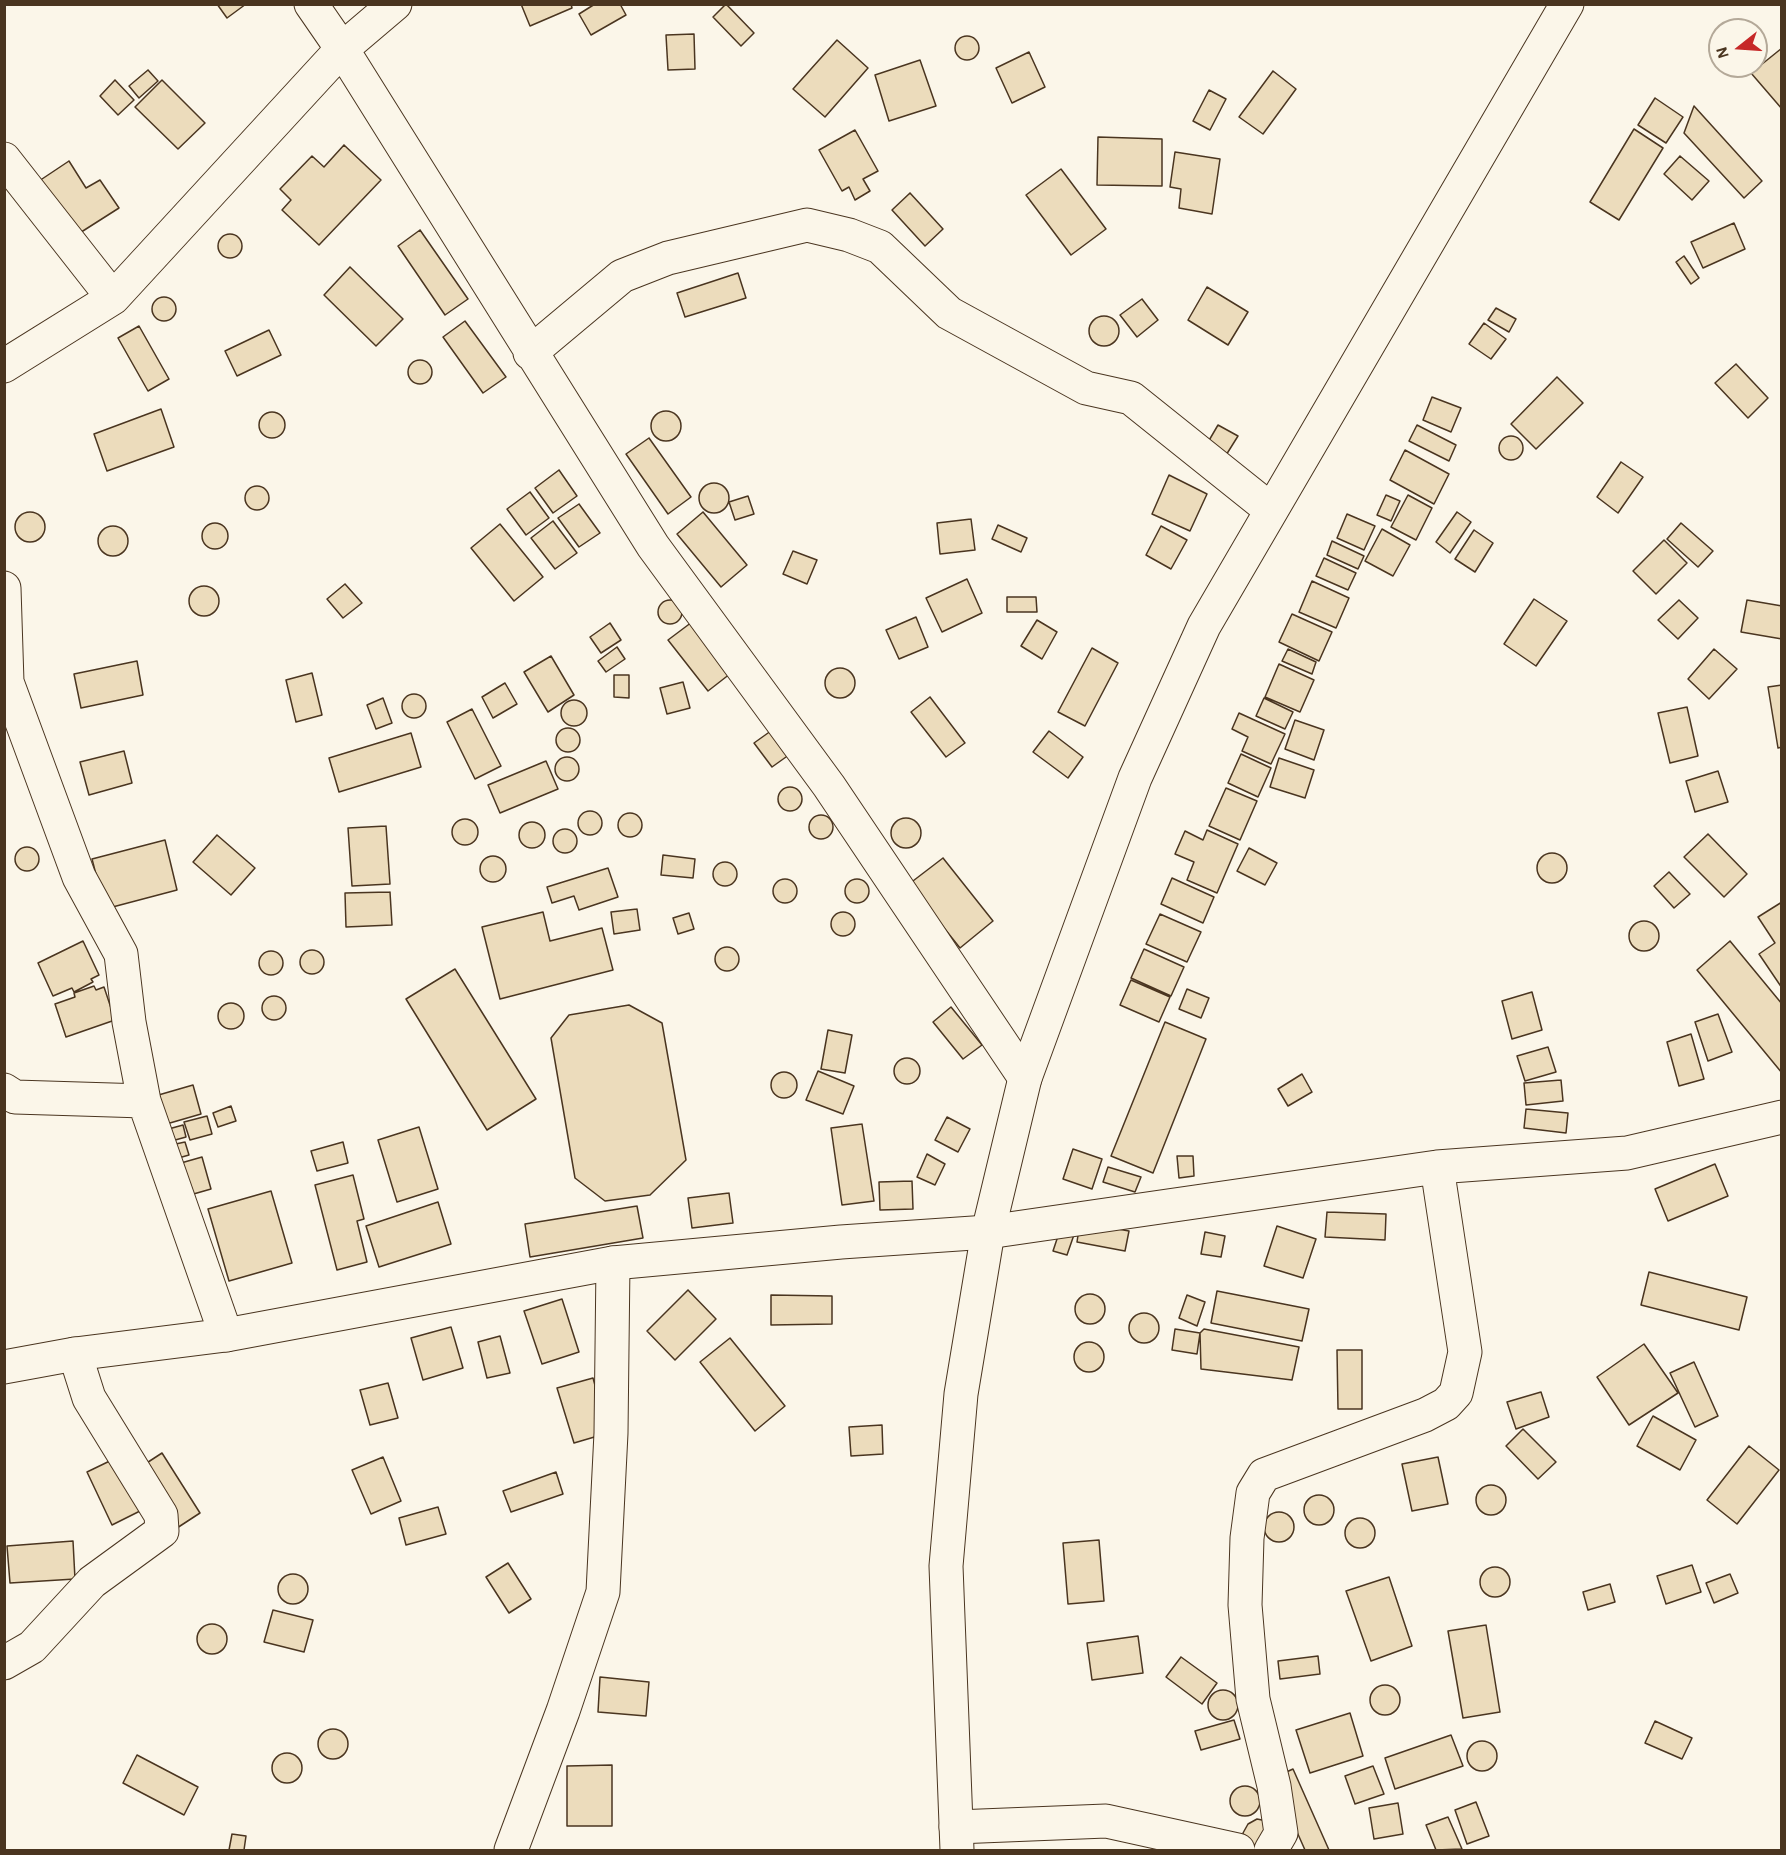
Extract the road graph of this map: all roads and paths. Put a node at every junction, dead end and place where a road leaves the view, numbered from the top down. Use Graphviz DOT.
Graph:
graph roads {
  1 [pos="311,4"];
  2 [pos="395,4"];
  3 [pos="1567,4"];
  4 [pos="342,49"];
  5 [pos="4,159"];
  6 [pos="113,298"];
  7 [pos="530,353"];
  8 [pos="4,366"];
  9 [pos="1271,510"];
  10 [pos="4,588"];
  11 [pos="1025,1078"];
  12 [pos="4,1090"];
  13 [pos="144,1101"];
  14 [pos="1782,1117"];
  15 [pos="1437,1167"];
  16 [pos="988,1232"];
  17 [pos="613,1263"];
  18 [pos="226,1335"];
  19 [pos="75,1354"];
  20 [pos="4,1367"];
  21 [pos="4,1662"];
  22 [pos="956,1839"];
  23 [pos="512,1851"];
  24 [pos="1238,1851"];
  25 [pos="1271,1851"];
  1 -- 4 [label="main road"];
  2 -- 4 [label="main road"];
  3 -- 9 [label="main road"];
  4 -- 6 [label="main road"];
  4 -- 7 [label="main road"];
  5 -- 6 [label="main road"];
  6 -- 8 [label="main road"];
  7 -- 9 [label="main road"];
  7 -- 11 [label="main road"];
  9 -- 11 [label="main road"];
  10 -- 13 [label="main road"];
  11 -- 16 [label="main road"];
  12 -- 13 [label="main road"];
  13 -- 18 [label="main road"];
  14 -- 15 [label="main road"];
  15 -- 16 [label="main road"];
  15 -- 25 [label="main road"];
  16 -- 17 [label="main road"];
  16 -- 22 [label="main road"];
  17 -- 18 [label="main road"];
  17 -- 23 [label="main road"];
  18 -- 19 [label="main road"];
  19 -- 20 [label="main road"];
  19 -- 21 [label="main road"];
  22 -- 24 [label="main road"];
}
